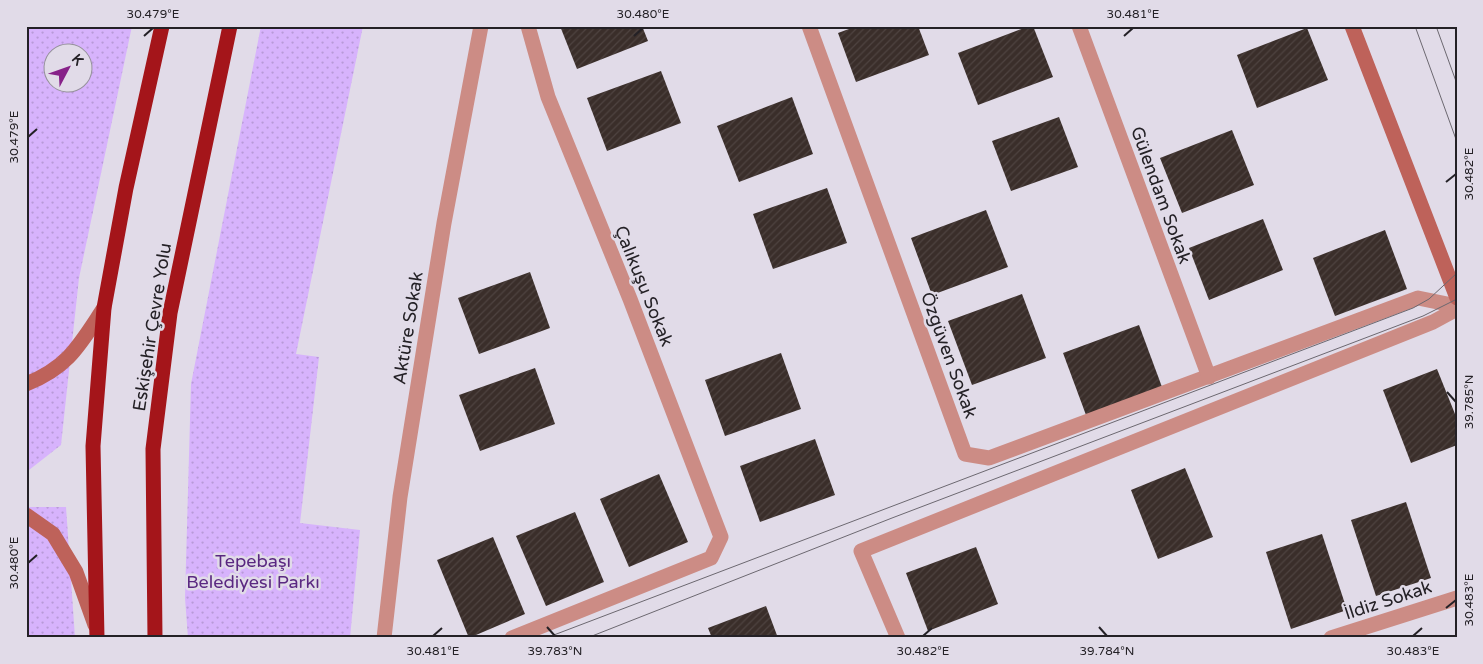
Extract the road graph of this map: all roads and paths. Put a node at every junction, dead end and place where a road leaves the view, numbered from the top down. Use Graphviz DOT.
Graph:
graph roads {
  1 [pos="162,26"];
  2 [pos="230,26"];
  3 [pos="481,26"];
  4 [pos="528,26"];
  5 [pos="809,26"];
  6 [pos="1079,26"];
  7 [pos="1352,26"];
  8 [pos="1457,298"];
  9 [pos="1457,307"];
  10 [pos="104,308"];
  11 [pos="1209,377"];
  12 [pos="26,384"];
  13 [pos="26,515"];
  14 [pos="1457,598"];
  15 [pos="97,634"];
  16 [pos="155,638"];
  17 [pos="384,638"];
  18 [pos="512,638"];
  19 [pos="898,638"];
  20 [pos="1331,638"];
  1 -- 10 [label="highway"];
  2 -- 16 [label="highway, Eskişehir Çevre Yolu"];
  3 -- 17 [label="street, Aktüre Sokak"];
  4 -- 18 [label="street, Çalıkuşu Sokak"];
  5 -- 11 [label="street, Özgüven Sokak"];
  6 -- 11 [label="street, Gülendam Sokak"];
  7 -- 8 [label="street"];
  9 -- 11 [label="street"];
  9 -- 19 [label="street"];
  10 -- 12 [label="street"];
  10 -- 15 [label="highway"];
  13 -- 15 [label="street"];
  14 -- 20 [label="street, İldiz Sokak"];
}
